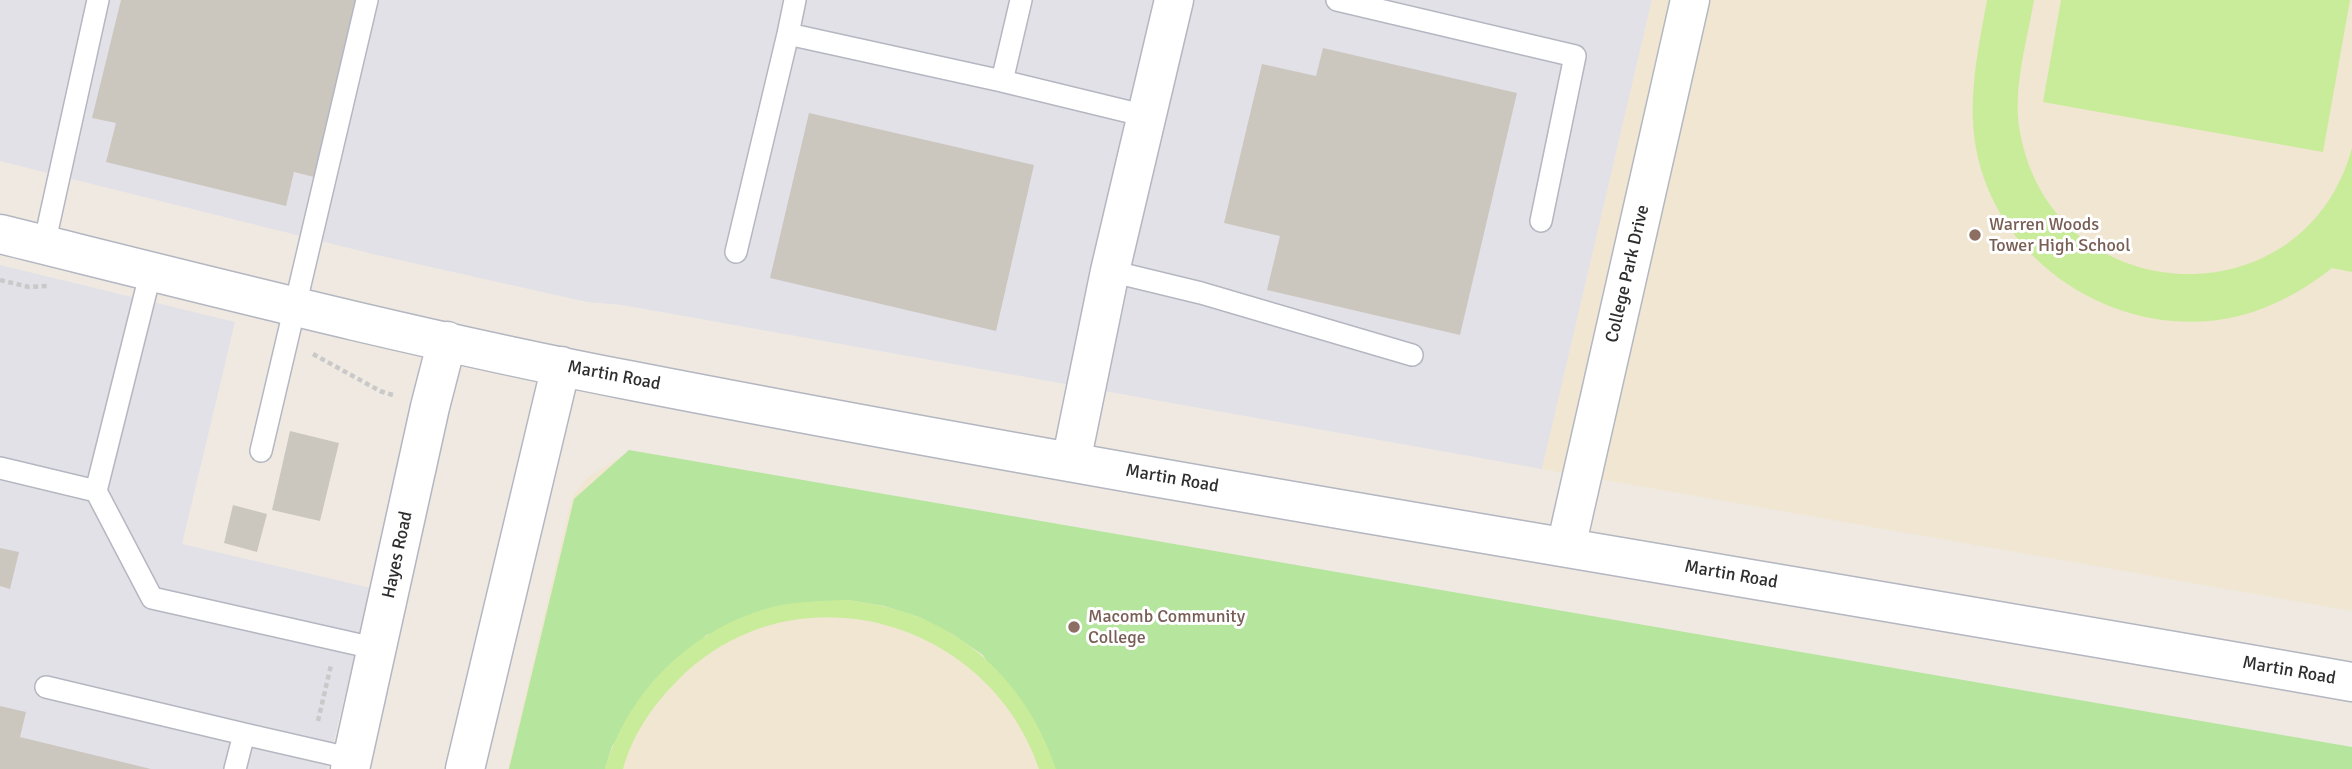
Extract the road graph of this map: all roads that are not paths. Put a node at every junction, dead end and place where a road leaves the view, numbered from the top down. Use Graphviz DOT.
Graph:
graph roads {
  1 [pos="98,0"];
  2 [pos="367,0"];
  3 [pos="795,0"];
  4 [pos="1020,0"];
  5 [pos="1174,0"];
  6 [pos="1337,0"];
  7 [pos="1690,0"];
  8 [pos="788,34"];
  9 [pos="1002,81"];
  10 [pos="1146,116"];
  11 [pos="1541,221"];
  12 [pos="0,234"];
  13 [pos="44,245"];
  14 [pos="736,252"];
  15 [pos="151,271"];
  16 [pos="1110,271"];
  17 [pos="295,306"];
  18 [pos="447,341"];
  19 [pos="1412,355"];
  20 [pos="561,366"];
  21 [pos="261,451"];
  22 [pos="1070,462"];
  23 [pos="0,468"];
  24 [pos="96,491"];
  25 [pos="1566,547"];
  26 [pos="378,649"];
  27 [pos="2352,682"];
  28 [pos="46,687"];
  29 [pos="244,734"];
  30 [pos="351,764"];
  31 [pos="235,769"];
  32 [pos="465,769"];
  1 -- 13 [label="lane"];
  2 -- 17 [label="lane"];
  3 -- 8 [label="lane"];
  4 -- 9 [label="lane"];
  5 -- 10 [label="street"];
  6 -- 11 [label="lane"];
  7 -- 25 [label="street, College Park Drive"];
  8 -- 9 [label="lane"];
  8 -- 14 [label="lane"];
  9 -- 10 [label="lane"];
  10 -- 16 [label="street"];
  12 -- 13 [label="street, Martin Road"];
  13 -- 15 [label="street, Martin Road"];
  15 -- 17 [label="street, Martin Road"];
  15 -- 24 [label="lane"];
  16 -- 19 [label="lane"];
  16 -- 22 [label="street"];
  17 -- 18 [label="street, Martin Road"];
  17 -- 21 [label="lane"];
  18 -- 20 [label="street, Martin Road"];
  18 -- 26 [label="street, Hayes Road"];
  20 -- 22 [label="street, Martin Road"];
  20 -- 32 [label="street"];
  22 -- 25 [label="street, Martin Road"];
  23 -- 24 [label="lane"];
  24 -- 26 [label="lane"];
  25 -- 27 [label="street, Martin Road"];
  26 -- 30 [label="street, Hayes Road"];
  28 -- 29 [label="lane"];
  29 -- 30 [label="lane"];
  29 -- 31 [label="lane"];
}
